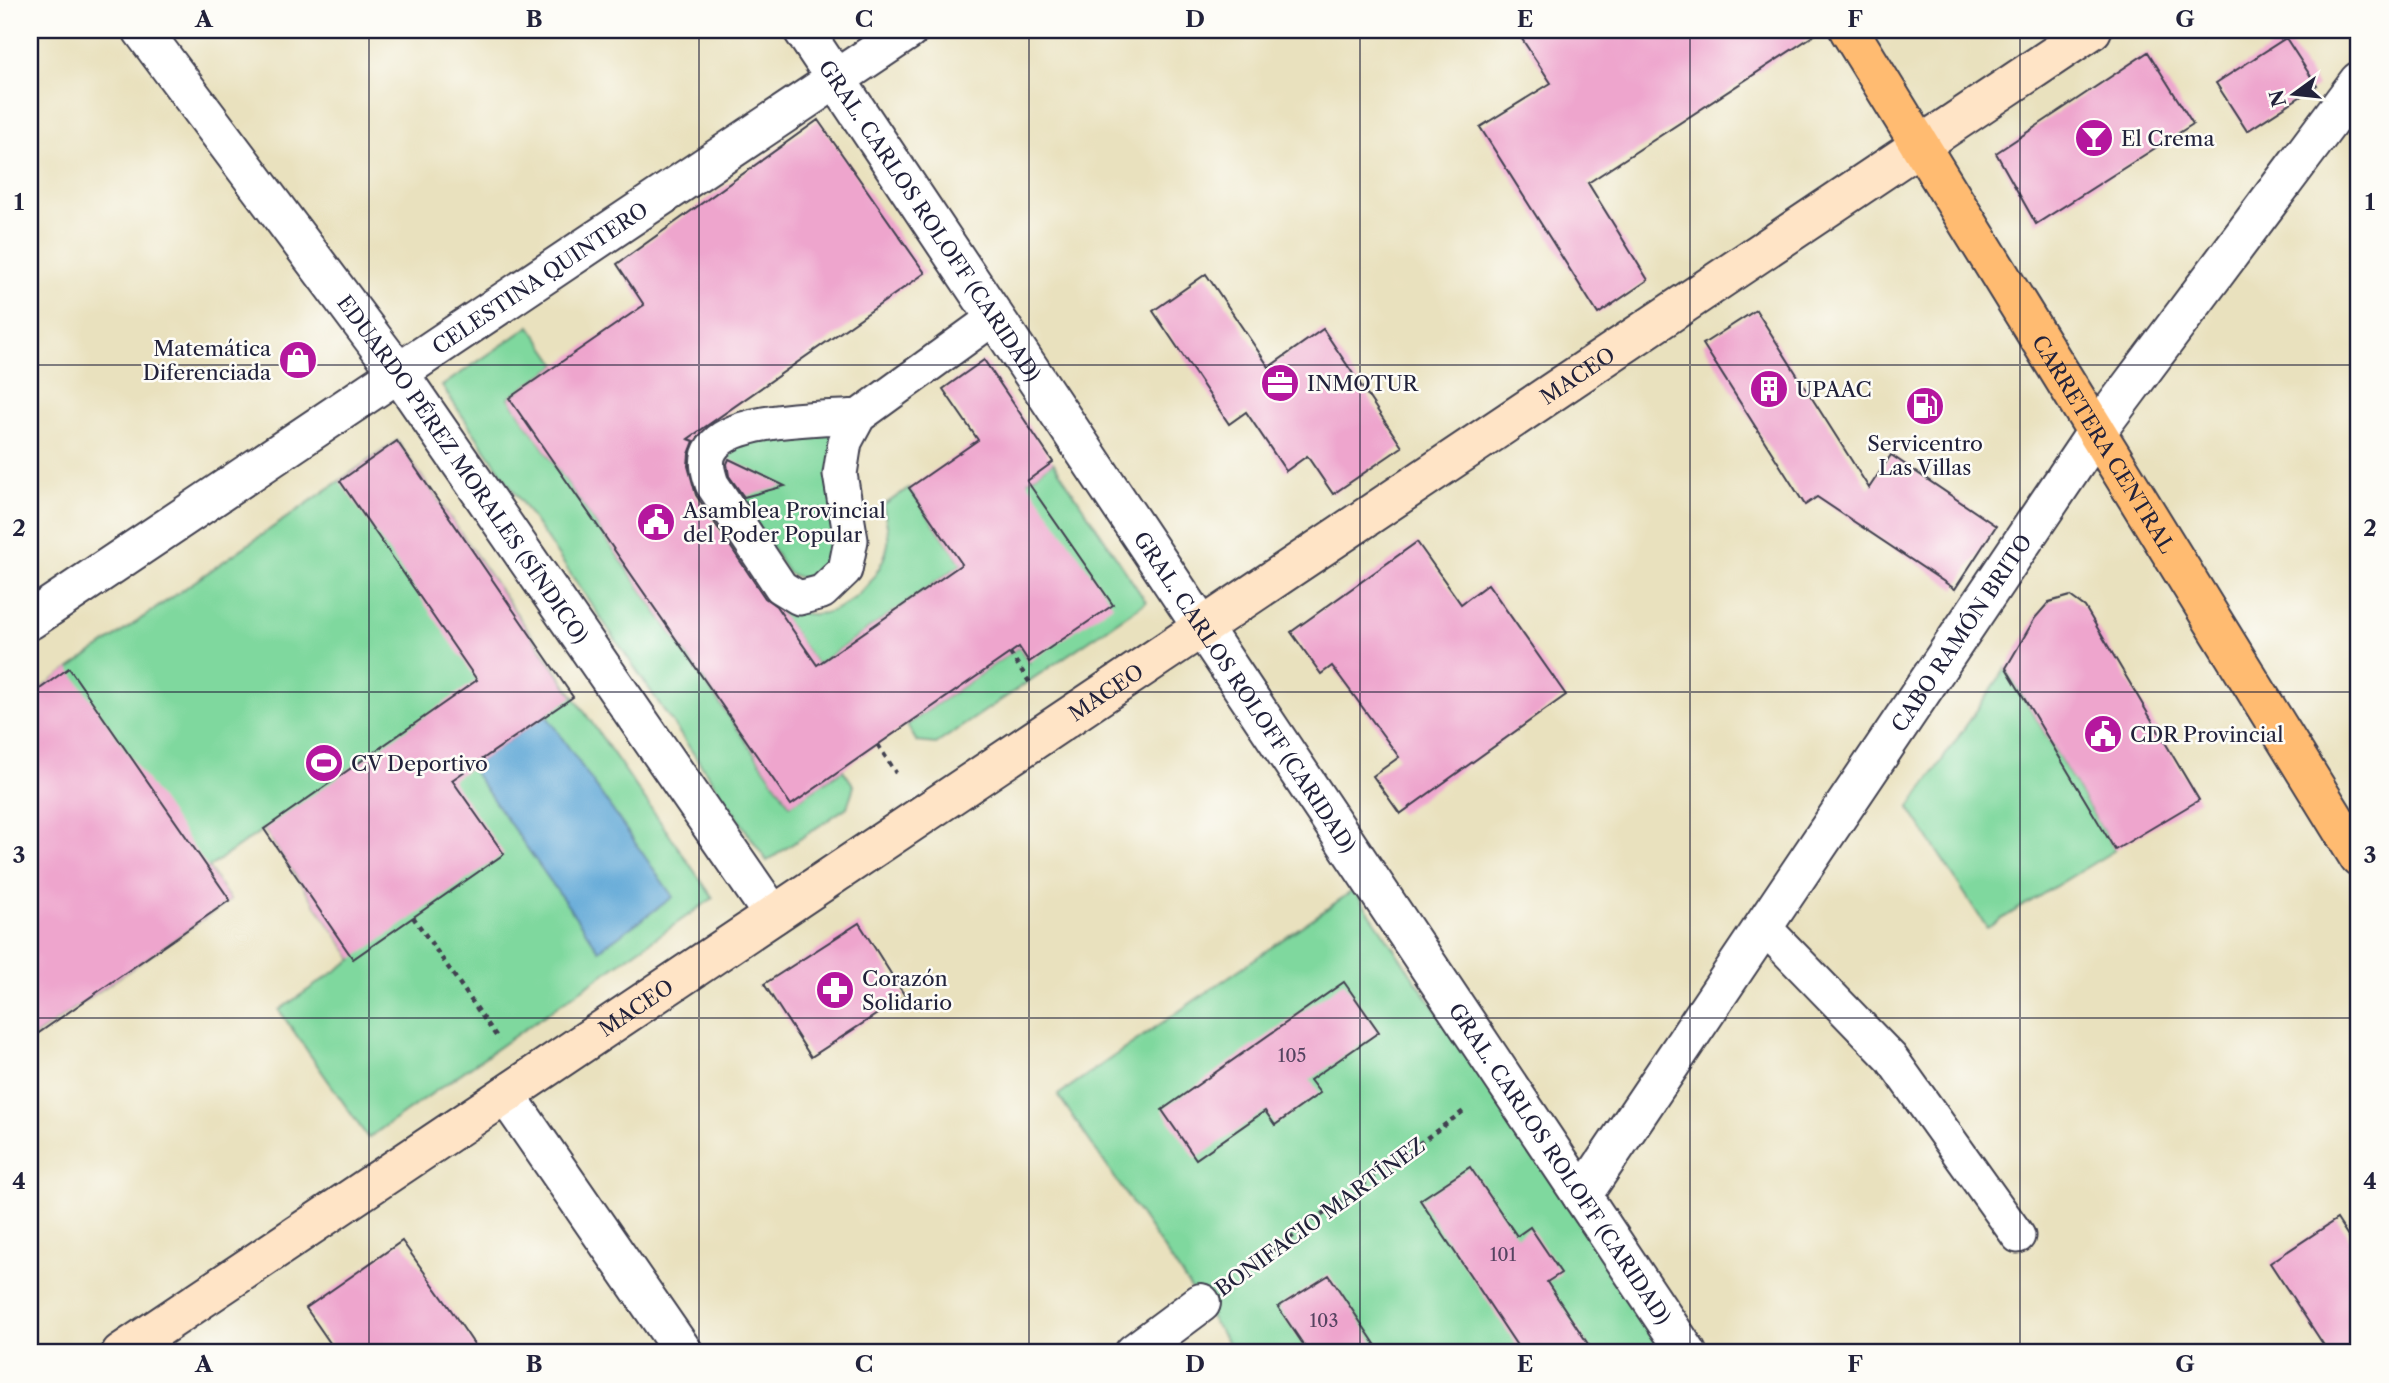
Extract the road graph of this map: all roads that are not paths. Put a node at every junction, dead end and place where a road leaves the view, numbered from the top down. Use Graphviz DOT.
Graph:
graph roads {
  1 [pos="142,30"];
  2 [pos="803,30"];
  3 [pos="909,30"];
  4 [pos="1849,30"];
  5 [pos="2092,30"];
  6 [pos="836,79"];
  7 [pos="2359,81"];
  8 [pos="1920,146"];
  9 [pos="995,317"];
  10 [pos="398,372"];
  11 [pos="859,416"];
  12 [pos="2096,431"];
  13 [pos="30,620"];
  14 [pos="1203,627"];
  15 [pos="2359,858"];
  16 [pos="774,915"];
  17 [pos="1764,927"];
  18 [pos="517,1088"];
  19 [pos="1582,1196"];
  20 [pos="2018,1236"];
  21 [pos="1201,1303"];
  22 [pos="121,1353"];
  23 [pos="684,1353"];
  24 [pos="1134,1353"];
  25 [pos="1687,1353"];
  1 -- 10 [label="street, EDUARDO PÉREZ MORALES (SÍNDICO)"];
  2 -- 6 [label="street, GRAL. CARLOS ROLOFF (CARIDAD)"];
  3 -- 6 [label="street, CELESTINA QUINTERO"];
  4 -- 8 [label="main road, CARRETERA CENTRAL"];
  5 -- 8 [label="main road, MACEO"];
  6 -- 9 [label="street, GRAL. CARLOS ROLOFF (CARIDAD)"];
  6 -- 10 [label="street, CELESTINA QUINTERO"];
  7 -- 12 [label="street, CABO RAMÓN BRITO"];
  8 -- 12 [label="main road, CARRETERA CENTRAL"];
  8 -- 14 [label="main road, MACEO"];
  9 -- 11 [label="lane"];
  9 -- 14 [label="street, GRAL. CARLOS ROLOFF (CARIDAD)"];
  10 -- 13 [label="street, CELESTINA QUINTERO"];
  10 -- 16 [label="street, EDUARDO PÉREZ MORALES (SÍNDICO)"];
  11 -- 11 [label="lane"];
  12 -- 15 [label="main road, CARRETERA CENTRAL"];
  12 -- 17 [label="street, CABO RAMÓN BRITO"];
  14 -- 16 [label="main road, MACEO"];
  14 -- 19 [label="street, GRAL. CARLOS ROLOFF (CARIDAD)"];
  16 -- 18 [label="main road, MACEO"];
  17 -- 19 [label="street, CABO RAMÓN BRITO"];
  17 -- 20 [label="lane"];
  18 -- 22 [label="main road, MACEO"];
  18 -- 23 [label="street"];
  19 -- 25 [label="street, GRAL. CARLOS ROLOFF (CARIDAD)"];
  21 -- 24 [label="street, BONIFACIO MARTÍNEZ"];
}
